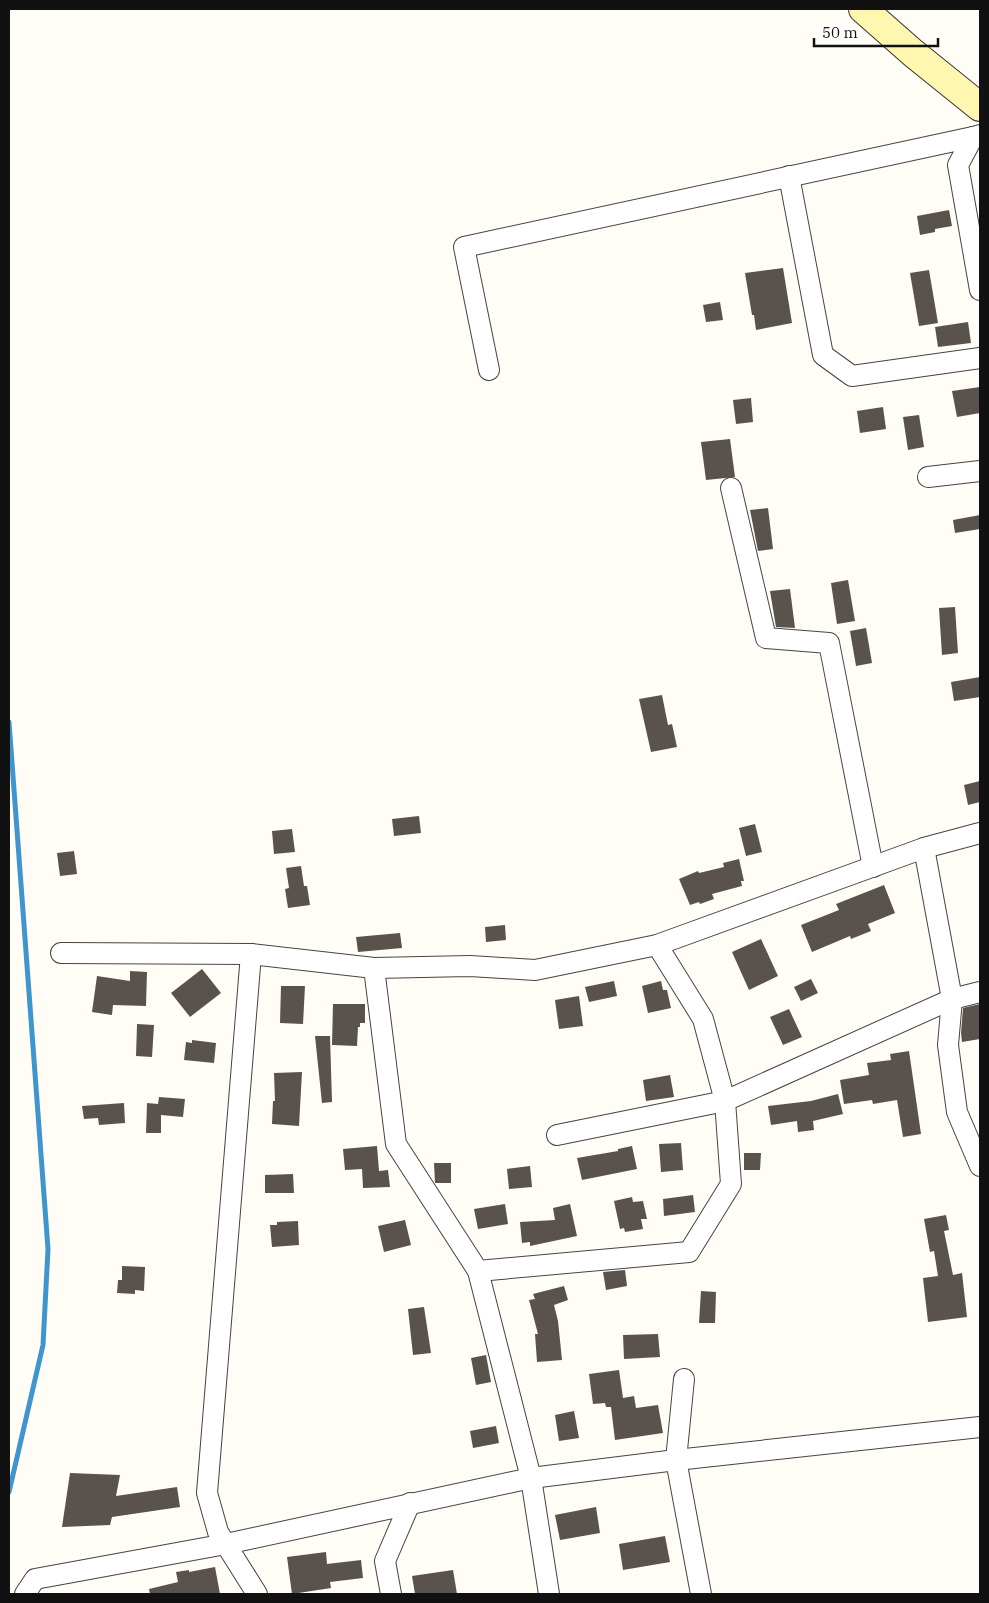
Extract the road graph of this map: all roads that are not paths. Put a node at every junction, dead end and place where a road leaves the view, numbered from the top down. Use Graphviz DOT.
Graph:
graph roads {
  1 [pos="863,9"];
  2 [pos="980,107"];
  3 [pos="976,136"];
  4 [pos="789,176"];
  5 [pos="980,290"];
  6 [pos="980,358"];
  7 [pos="490,370"];
  8 [pos="980,471"];
  9 [pos="928,478"];
  10 [pos="731,488"];
  11 [pos="980,834"];
  12 [pos="924,848"];
  13 [pos="873,867"];
  14 [pos="657,945"];
  15 [pos="61,953"];
  16 [pos="251,954"];
  17 [pos="374,968"];
  18 [pos="980,992"];
  19 [pos="952,1000"];
  20 [pos="725,1101"];
  21 [pos="557,1135"];
  22 [pos="980,1166"];
  23 [pos="478,1271"];
  24 [pos="684,1379"];
  25 [pos="980,1427"];
  26 [pos="676,1460"];
  27 [pos="531,1478"];
  28 [pos="410,1503"];
  29 [pos="226,1544"];
  30 [pos="25,1594"];
  31 [pos="257,1594"];
  32 [pos="391,1594"];
  33 [pos="549,1594"];
  34 [pos="701,1594"];
  1 -- 2 [label="street"];
  3 -- 4 [label="street"];
  3 -- 5 [label="street"];
  4 -- 6 [label="street"];
  4 -- 7 [label="street"];
  8 -- 9 [label="street"];
  10 -- 13 [label="street"];
  11 -- 12 [label="street"];
  12 -- 13 [label="street"];
  12 -- 19 [label="street"];
  13 -- 14 [label="street"];
  14 -- 17 [label="street"];
  14 -- 20 [label="street"];
  15 -- 16 [label="street"];
  16 -- 17 [label="street"];
  16 -- 29 [label="street"];
  17 -- 23 [label="street"];
  18 -- 19 [label="street"];
  19 -- 20 [label="street"];
  19 -- 22 [label="street"];
  20 -- 21 [label="street"];
  20 -- 23 [label="street"];
  23 -- 27 [label="street"];
  24 -- 26 [label="street"];
  25 -- 26 [label="street"];
  26 -- 27 [label="street"];
  26 -- 34 [label="street"];
  27 -- 28 [label="street"];
  27 -- 33 [label="street"];
  28 -- 29 [label="street"];
  28 -- 32 [label="street"];
  29 -- 30 [label="street"];
  29 -- 31 [label="street"];
}
